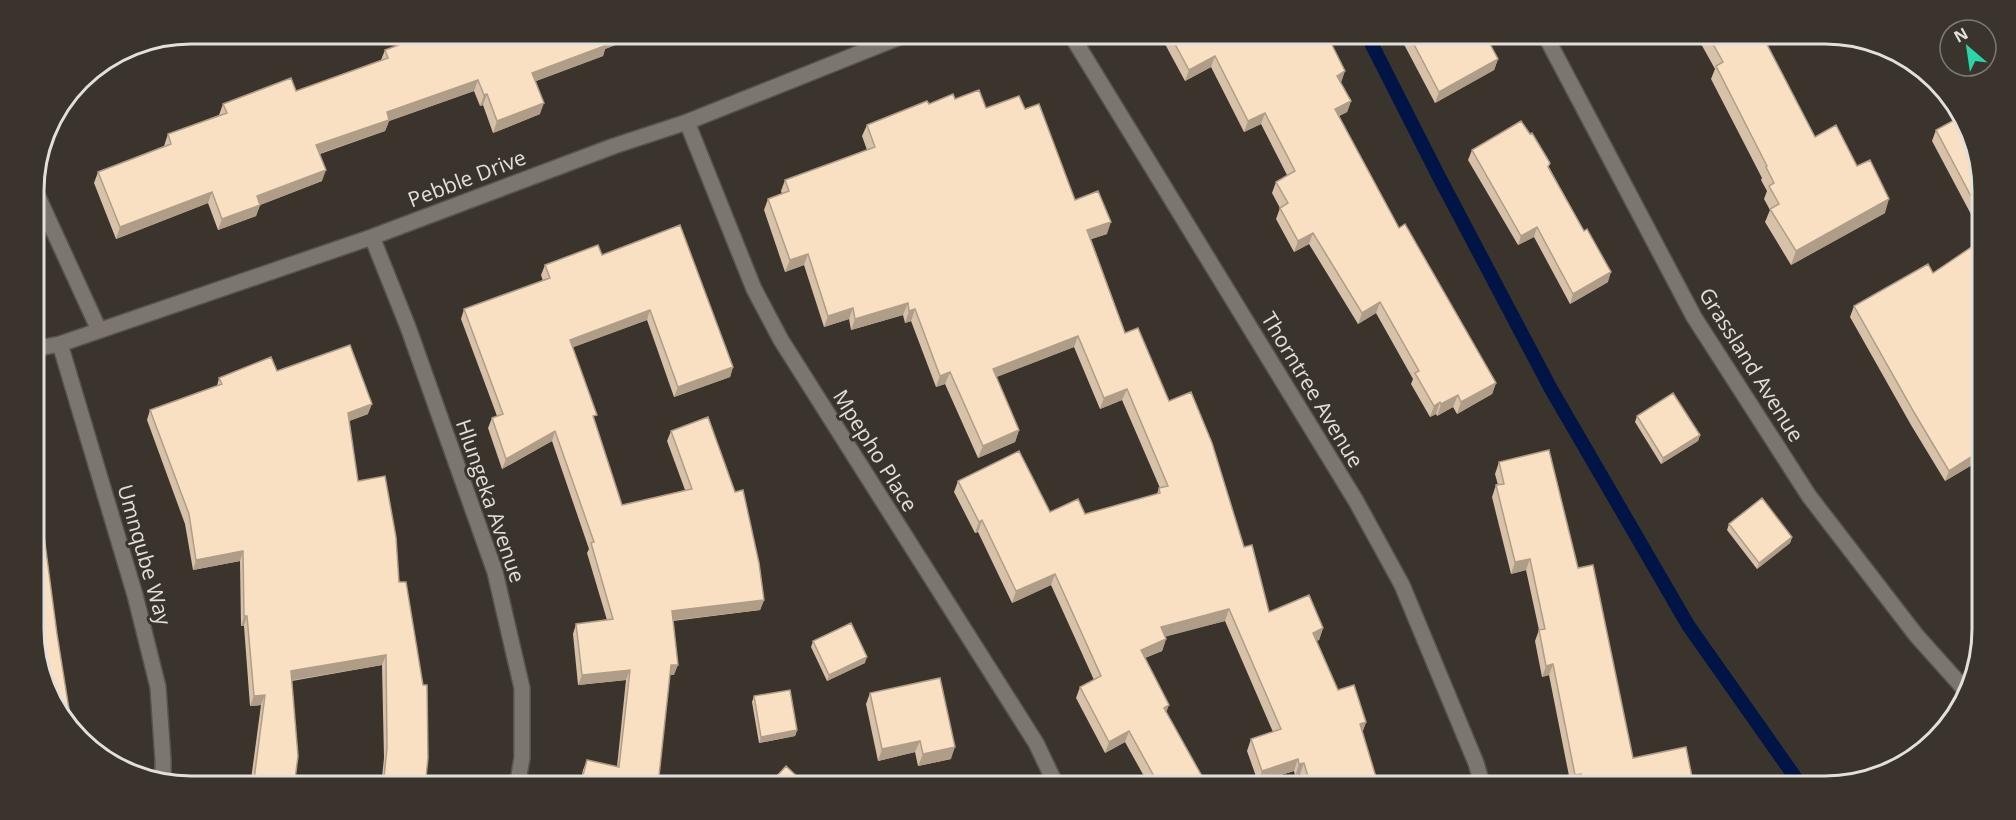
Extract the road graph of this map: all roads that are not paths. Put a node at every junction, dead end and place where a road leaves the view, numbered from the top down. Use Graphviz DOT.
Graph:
graph roads {
  1 [pos="882,44"];
  2 [pos="1077,44"];
  3 [pos="1550,44"];
  4 [pos="687,122"];
  5 [pos="44,210"];
  6 [pos="372,237"];
  7 [pos="99,330"];
  8 [pos="60,344"];
  9 [pos="44,347"];
  10 [pos="1961,686"];
  11 [pos="163,774"];
  12 [pos="520,776"];
  13 [pos="1052,776"];
  14 [pos="1480,776"];
  1 -- 4 [label="street, Pebble Drive"];
  2 -- 14 [label="street, Thorntree Avenue"];
  3 -- 10 [label="street, Grassland Avenue"];
  4 -- 6 [label="street, Pebble Drive"];
  4 -- 13 [label="street, Mpepho Place"];
  5 -- 7 [label="street"];
  6 -- 7 [label="street, Pebble Drive"];
  6 -- 12 [label="street, Hlungeka Avenue"];
  7 -- 8 [label="street, Pebble Drive"];
  8 -- 9 [label="street, Pebble Drive"];
  8 -- 11 [label="street, Umnqube Way"];
}
